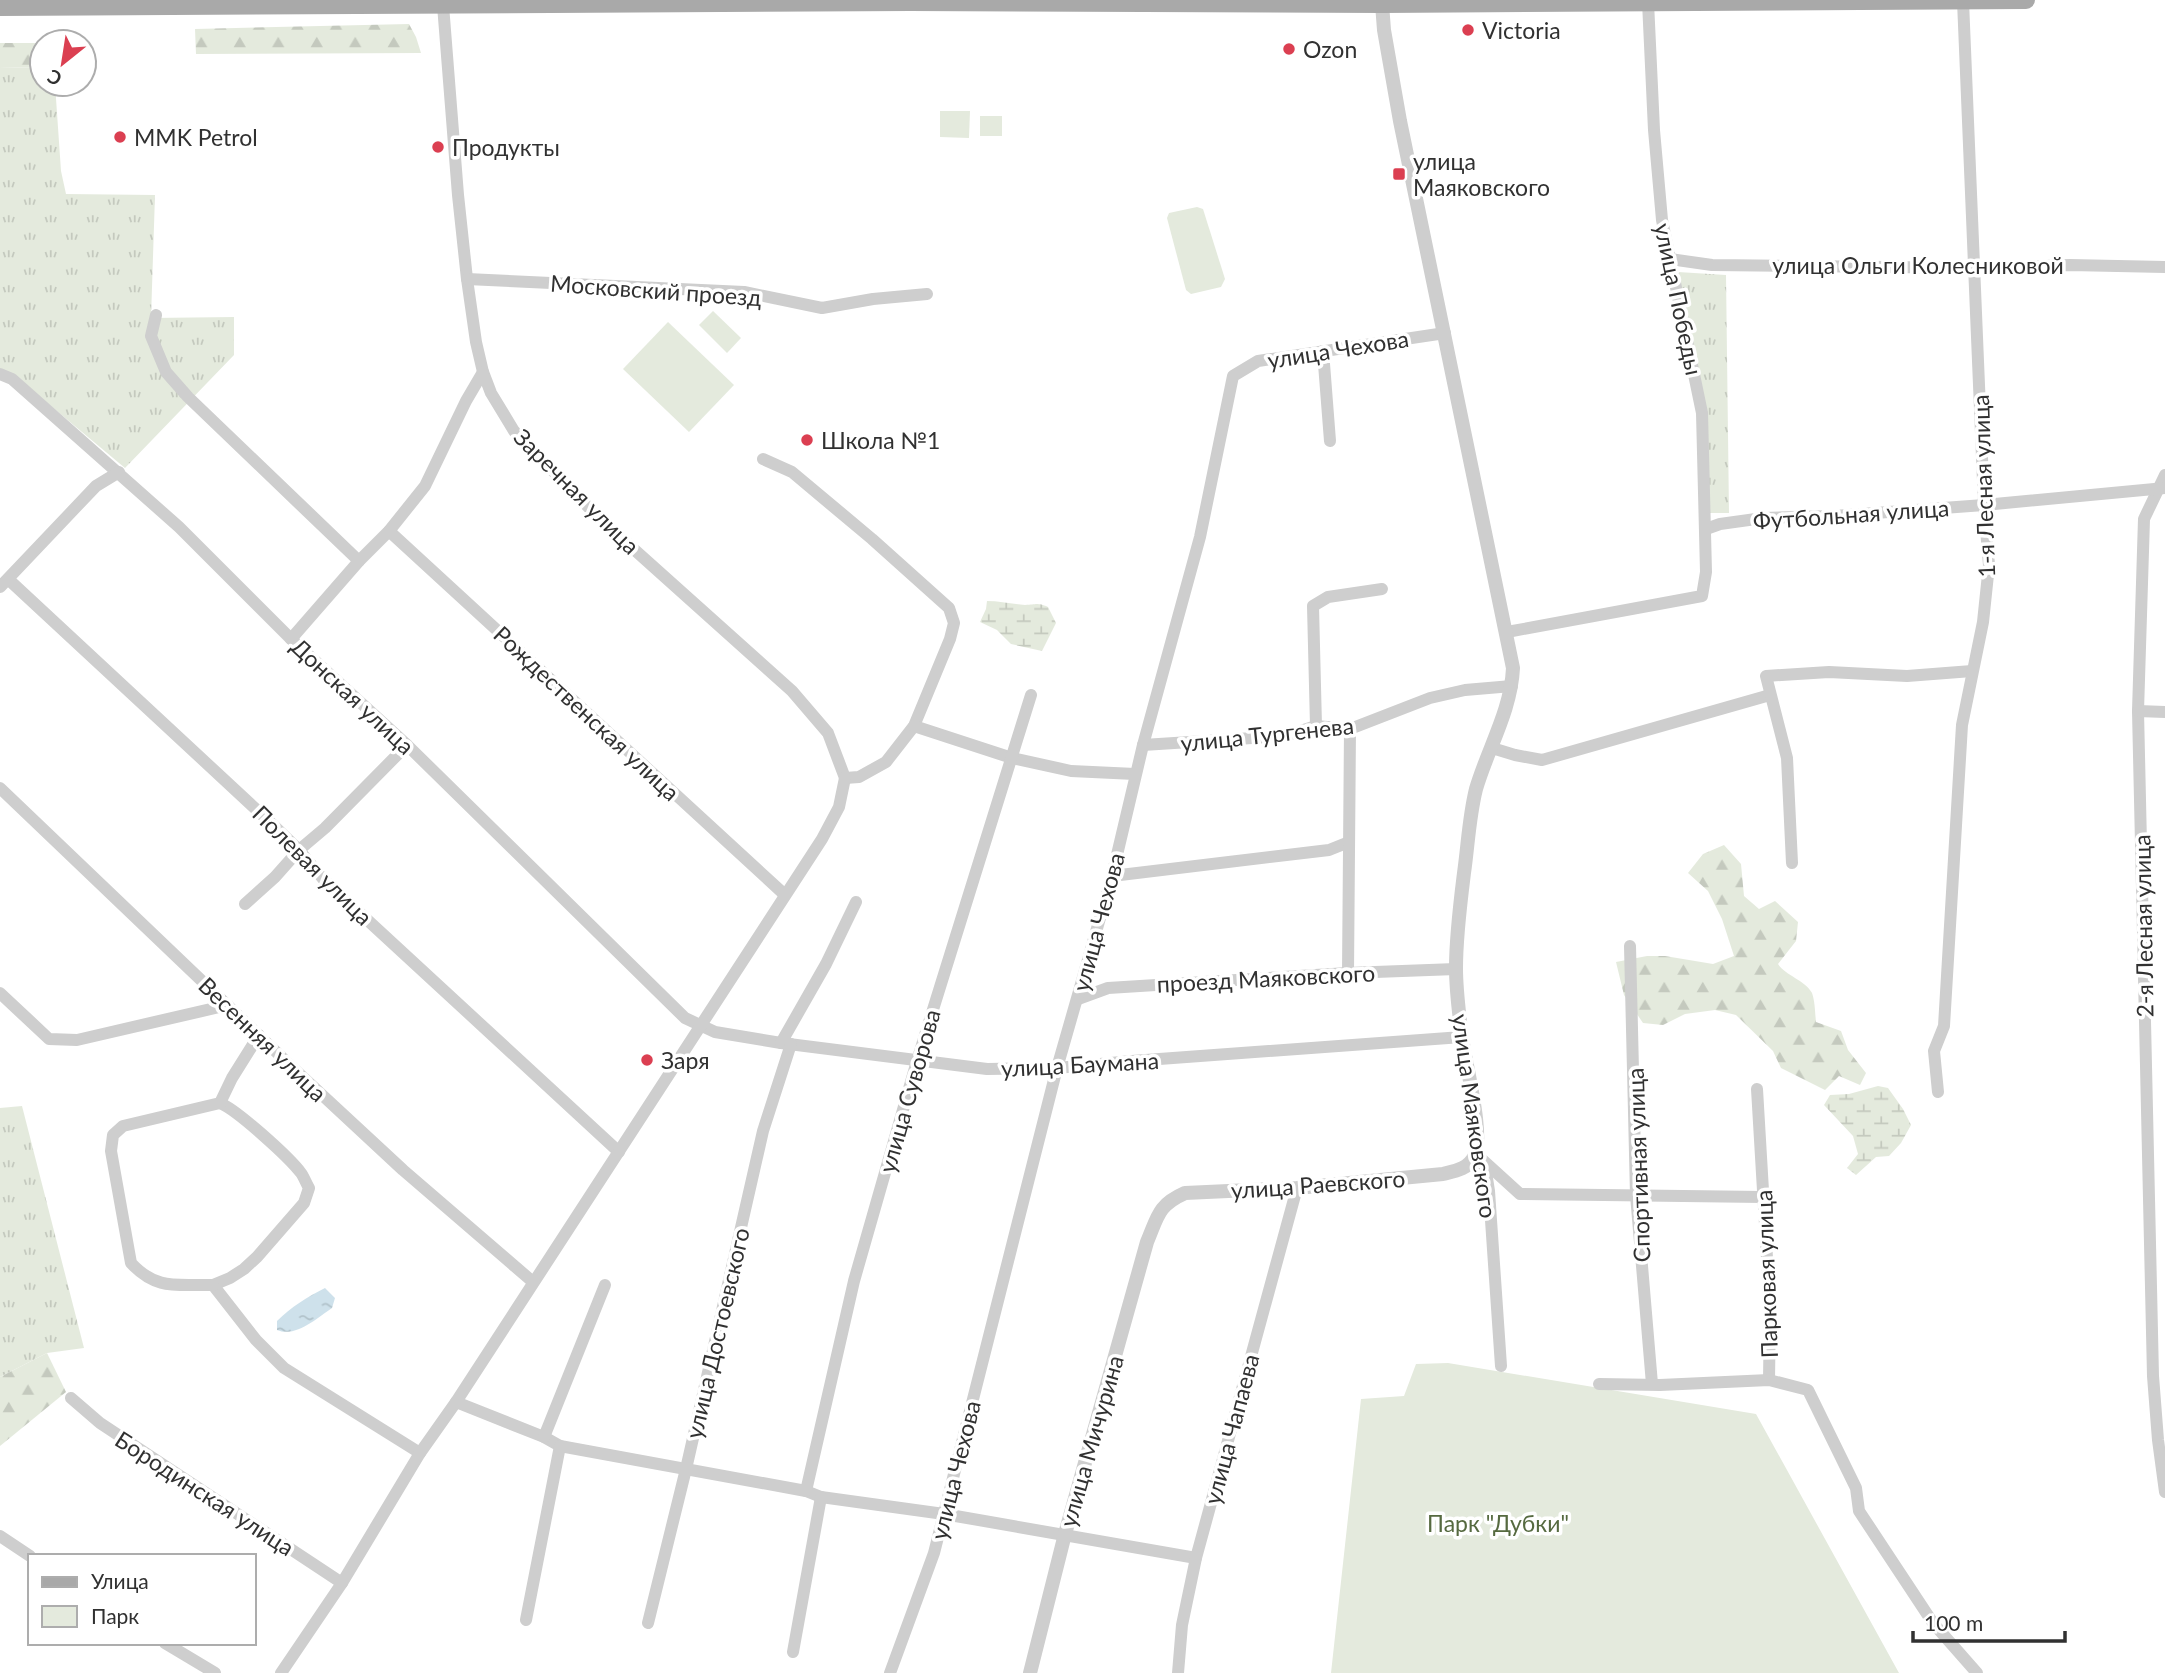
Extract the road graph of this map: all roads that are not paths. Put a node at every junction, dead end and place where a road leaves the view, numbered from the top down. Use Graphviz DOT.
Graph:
graph roads {
  1 [pos="2026,0"];
  2 [pos="1830,1"];
  3 [pos="1964,1"];
  4 [pos="1648,2"];
  5 [pos="1382,4"];
  6 [pos="443,5"];
  7 [pos="0,7"];
  8 [pos="1671,259"];
  9 [pos="2165,267"];
  10 [pos="1974,268"];
  11 [pos="467,279"];
  12 [pos="927,295"];
  13 [pos="156,315"];
  14 [pos="1445,333"];
  15 [pos="1322,351"];
  16 [pos="483,372"];
  17 [pos="0,374"];
  18 [pos="1330,441"];
  19 [pos="763,459"];
  20 [pos="119,472"];
  21 [pos="2165,475"];
  22 [pos="2162,488"];
  23 [pos="1984,505"];
  24 [pos="1706,529"];
  25 [pos="389,531"];
  26 [pos="359,561"];
  27 [pos="4,583"];
  28 [pos="1382,589"];
  29 [pos="1507,632"];
  30 [pos="291,639"];
  31 [pos="1972,671"];
  32 [pos="1512,685"];
  33 [pos="1031,695"];
  34 [pos="1770,695"];
  35 [pos="2138,710"];
  36 [pos="2165,712"];
  37 [pos="914,726"];
  38 [pos="1316,726"];
  39 [pos="1350,729"];
  40 [pos="407,745"];
  41 [pos="1143,745"];
  42 [pos="1492,748"];
  43 [pos="1012,758"];
  44 [pos="1135,774"];
  45 [pos="845,778"];
  46 [pos="0,788"];
  47 [pos="1349,842"];
  48 [pos="299,850"];
  49 [pos="1792,863"];
  50 [pos="1112,876"];
  51 [pos="785,895"];
  52 [pos="856,902"];
  53 [pos="245,904"];
  54 [pos="1630,946"];
  55 [pos="1456,969"];
  56 [pos="1348,973"];
  57 [pos="0,993"];
  58 [pos="1078,999"];
  59 [pos="228,1005"];
  60 [pos="700,1026"];
  61 [pos="259,1035"];
  62 [pos="1462,1037"];
  63 [pos="786,1044"];
  64 [pos="917,1061"];
  65 [pos="1057,1068"];
  66 [pos="1757,1089"];
  67 [pos="1938,1092"];
  68 [pos="220,1103"];
  69 [pos="619,1152"];
  70 [pos="1476,1154"];
  71 [pos="1297,1188"];
  72 [pos="1636,1195"];
  73 [pos="1763,1197"];
  74 [pos="1160,1211"];
  75 [pos="533,1282"];
  76 [pos="213,1285"];
  77 [pos="604,1285"];
  78 [pos="1501,1366"];
  79 [pos="1769,1380"];
  80 [pos="1599,1384"];
  81 [pos="1652,1384"];
  82 [pos="71,1398"];
  83 [pos="456,1402"];
  84 [pos="544,1437"];
  85 [pos="2161,1440"];
  86 [pos="560,1446"];
  87 [pos="420,1453"];
  88 [pos="686,1469"];
  89 [pos="806,1492"];
  90 [pos="2165,1492"];
  91 [pos="821,1497"];
  92 [pos="944,1514"];
  93 [pos="1065,1534"];
  94 [pos="0,1536"];
  95 [pos="28,1555"];
  96 [pos="1196,1558"];
  97 [pos="342,1583"];
  98 [pos="526,1620"];
  99 [pos="648,1623"];
  100 [pos="168,1645"];
  101 [pos="793,1652"];
  102 [pos="215,1673"];
  103 [pos="281,1673"];
  104 [pos="890,1673"];
  105 [pos="1030,1673"];
  106 [pos="1178,1673"];
  107 [pos="1978,1673"];
  1 -- 3 [label="main road"];
  2 -- 3 [label="main road"];
  2 -- 4 [label="main road"];
  3 -- 10 [label="street, 1-я Лесная улица"];
  4 -- 5 [label="main road"];
  4 -- 8 [label="street, улица Победы"];
  5 -- 6 [label="main road"];
  5 -- 14 [label="street, улица Маяковского"];
  6 -- 7 [label="main road"];
  6 -- 11 [label="street, Заречная улица"];
  8 -- 10 [label="street, улица Ольги Колесниковой"];
  8 -- 24 [label="street, улица Победы"];
  9 -- 10 [label="street, улица Ольги Колесниковой"];
  10 -- 23 [label="street, 1-я Лесная улица"];
  11 -- 12 [label="street, Московский проезд"];
  11 -- 16 [label="street, Заречная улица"];
  13 -- 26 [label="street"];
  14 -- 15 [label="street, улица Чехова"];
  14 -- 29 [label="street, улица Маяковского"];
  15 -- 18 [label="street"];
  15 -- 41 [label="street, улица Чехова"];
  16 -- 25 [label="street"];
  16 -- 45 [label="street, Заречная улица"];
  17 -- 20 [label="street, Донская улица"];
  19 -- 37 [label="street"];
  20 -- 27 [label="street"];
  20 -- 30 [label="street, Донская улица"];
  21 -- 22 [label="street, 2-я Лесная улица"];
  22 -- 23 [label="street, Футбольная улица"];
  22 -- 35 [label="street, 2-я Лесная улица"];
  23 -- 24 [label="street, Футбольная улица"];
  23 -- 31 [label="street, 1-я Лесная улица"];
  24 -- 29 [label="street, улица Победы"];
  25 -- 26 [label="street"];
  25 -- 51 [label="street, Рождественская улица"];
  26 -- 30 [label="street"];
  27 -- 48 [label="street, Полевая улица"];
  28 -- 38 [label="street"];
  29 -- 32 [label="street, улица Маяковского"];
  30 -- 40 [label="street, Донская улица"];
  31 -- 34 [label="street"];
  31 -- 67 [label="street, 1-я Лесная улица"];
  32 -- 39 [label="street, улица Тургенева"];
  32 -- 42 [label="street, улица Маяковского"];
  33 -- 43 [label="street, улица Суворова"];
  34 -- 42 [label="street"];
  34 -- 49 [label="street"];
  35 -- 36 [label="street"];
  35 -- 85 [label="street, 2-я Лесная улица"];
  37 -- 43 [label="street"];
  37 -- 45 [label="street"];
  38 -- 39 [label="street, улица Тургенева"];
  38 -- 41 [label="street, улица Тургенева"];
  39 -- 47 [label="street"];
  40 -- 48 [label="street"];
  40 -- 60 [label="street, Донская улица"];
  41 -- 44 [label="street, улица Чехова"];
  42 -- 55 [label="street, улица Маяковского"];
  43 -- 44 [label="street"];
  43 -- 64 [label="street, улица Суворова"];
  44 -- 50 [label="street, улица Чехова"];
  45 -- 51 [label="street"];
  46 -- 59 [label="street, Весенняя улица"];
  47 -- 50 [label="street"];
  47 -- 56 [label="street"];
  48 -- 53 [label="street"];
  48 -- 69 [label="street, Полевая улица"];
  50 -- 58 [label="street, улица Чехова"];
  51 -- 60 [label="street"];
  52 -- 63 [label="street, улица Достоевского"];
  54 -- 72 [label="street, Спортивная улица"];
  55 -- 56 [label="street, проезд Маяковского"];
  55 -- 62 [label="street, улица Маяковского"];
  56 -- 58 [label="street, проезд Маяковского"];
  57 -- 59 [label="street"];
  58 -- 65 [label="street, улица Чехова"];
  59 -- 61 [label="street, Весенняя улица"];
  60 -- 63 [label="street, улица Баумана"];
  60 -- 69 [label="street"];
  61 -- 68 [label="street"];
  61 -- 75 [label="street, Весенняя улица"];
  62 -- 65 [label="street, улица Баумана"];
  62 -- 70 [label="street, улица Маяковского"];
  63 -- 64 [label="street, улица Баумана"];
  63 -- 88 [label="street, улица Достоевского"];
  64 -- 65 [label="street, улица Баумана"];
  64 -- 89 [label="street, улица Суворова"];
  65 -- 92 [label="street, улица Чехова"];
  66 -- 73 [label="street, Парковая улица"];
  68 -- 76 [label="street"];
  68 -- 76 [label="street"];
  69 -- 75 [label="street"];
  70 -- 71 [label="street, улица Раевского"];
  70 -- 72 [label="street"];
  70 -- 78 [label="street, улица Маяковского"];
  71 -- 74 [label="street, улица Раевского"];
  71 -- 96 [label="street, улица Чапаева"];
  72 -- 73 [label="street"];
  72 -- 81 [label="street, Спортивная улица"];
  73 -- 79 [label="street, Парковая улица"];
  74 -- 93 [label="street, улица Мичурина"];
  75 -- 83 [label="street"];
  76 -- 87 [label="street"];
  77 -- 84 [label="street"];
  79 -- 81 [label="street"];
  79 -- 107 [label="street, Парковая улица"];
  80 -- 81 [label="street"];
  82 -- 97 [label="street, Бородинская улица"];
  83 -- 84 [label="street"];
  83 -- 87 [label="street"];
  84 -- 86 [label="street"];
  85 -- 90 [label="street, 2-я Лесная улица"];
  86 -- 88 [label="street"];
  86 -- 98 [label="street"];
  87 -- 97 [label="street"];
  88 -- 89 [label="street"];
  88 -- 99 [label="street, улица Достоевского"];
  89 -- 91 [label="street"];
  91 -- 92 [label="street"];
  91 -- 101 [label="street"];
  92 -- 93 [label="street"];
  92 -- 104 [label="street, улица Чехова"];
  93 -- 96 [label="street"];
  93 -- 105 [label="street, улица Мичурина"];
  94 -- 95 [label="street"];
  96 -- 106 [label="street, улица Чапаева"];
  97 -- 103 [label="street"];
  100 -- 102 [label="street"];
}
